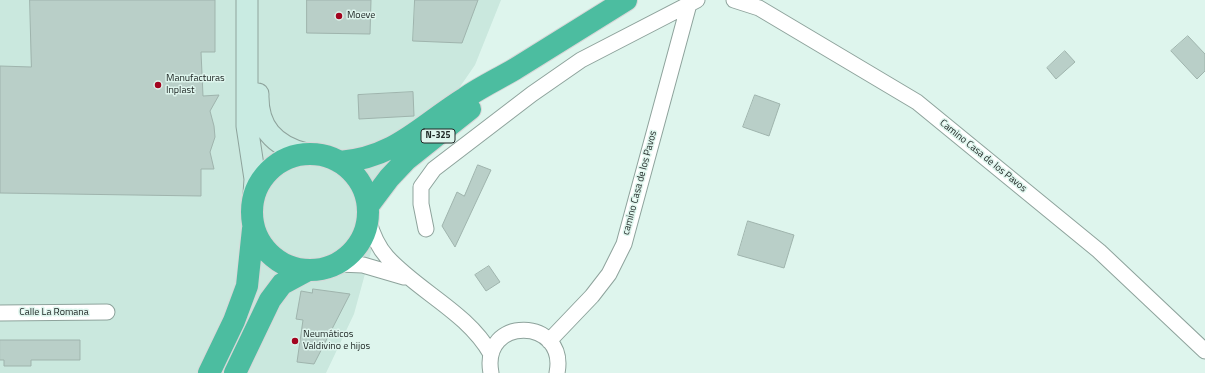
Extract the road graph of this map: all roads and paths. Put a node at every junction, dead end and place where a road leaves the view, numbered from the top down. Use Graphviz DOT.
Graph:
graph roads {
  1 [pos="247,0"];
  2 [pos="259,0"];
  3 [pos="626,0"];
  4 [pos="734,0"];
  5 [pos="693,2"];
  6 [pos="512,71"];
  7 [pos="306,154"];
  8 [pos="340,162"];
  9 [pos="254,194"];
  10 [pos="368,212"];
  11 [pos="253,229"];
  12 [pos="426,229"];
  13 [pos="339,264"];
  14 [pos="308,270"];
  15 [pos="413,281"];
  16 [pos="107,312"];
  17 [pos="0,313"];
  18 [pos="467,323"];
  19 [pos="504,335"];
  20 [pos="549,341"];
  21 [pos="1205,351"];
  22 [pos="491,354"];
  23 [pos="209,373"];
  24 [pos="235,373"];
  25 [pos="491,373"];
  26 [pos="557,373"];
  1 -- 9 [label="main road"];
  2 -- 7 [label="main road"];
  3 -- 6 [label="highway, N-325"];
  4 -- 21 [label="street, Camino Casa de los Pavos"];
  5 -- 12 [label="street"];
  5 -- 20 [label="street, camino Casa de los Pavos"];
  6 -- 8 [label="highway, N-325"];
  6 -- 10 [label="highway, N-325"];
  7 -- 8 [label="highway, N-325"];
  7 -- 9 [label="highway, N-325"];
  8 -- 10 [label="highway, N-325"];
  9 -- 11 [label="highway, N-325"];
  10 -- 13 [label="highway, N-325"];
  10 -- 15 [label="street"];
  11 -- 14 [label="highway, N-325"];
  11 -- 23 [label="highway, N-325"];
  13 -- 14 [label="highway, N-325"];
  13 -- 15 [label="street"];
  14 -- 24 [label="highway, N-325"];
  15 -- 18 [label="street"];
  16 -- 17 [label="street, Calle La Romana"];
  18 -- 19 [label="street"];
  18 -- 22 [label="street"];
  19 -- 20 [label="street"];
  19 -- 22 [label="street"];
  20 -- 26 [label="street"];
  22 -- 25 [label="street"];
}
